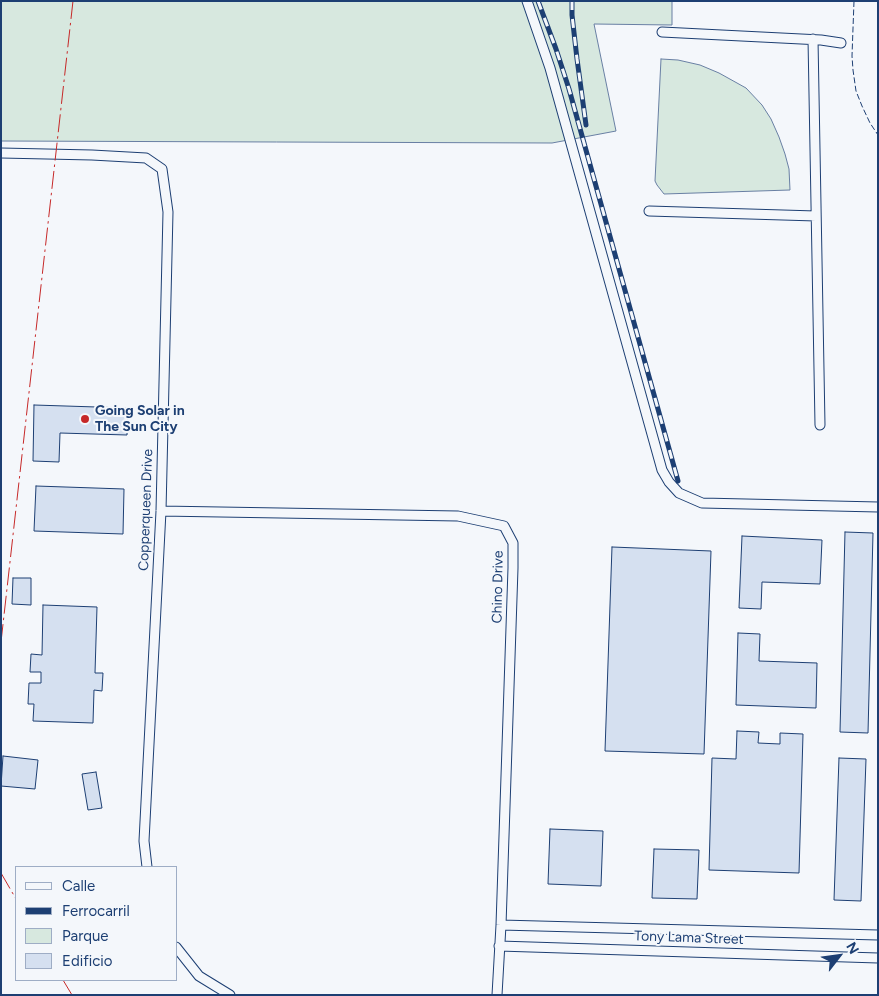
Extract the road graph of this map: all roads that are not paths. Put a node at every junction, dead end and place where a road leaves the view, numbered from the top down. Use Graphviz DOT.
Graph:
graph roads {
  1 [pos="527,1"];
  2 [pos="662,32"];
  3 [pos="813,40"];
  4 [pos="841,43"];
  5 [pos="1,153"];
  6 [pos="650,211"];
  7 [pos="816,216"];
  8 [pos="820,425"];
  9 [pos="878,508"];
  10 [pos="161,511"];
  11 [pos="147,866"];
  12 [pos="501,925"];
  13 [pos="878,935"];
  14 [pos="499,946"];
  15 [pos="178,950"];
  16 [pos="878,958"];
  17 [pos="230,995"];
  18 [pos="497,995"];
  1 -- 9 [label="street"];
  2 -- 3 [label="street"];
  3 -- 4 [label="street"];
  3 -- 7 [label="street"];
  5 -- 10 [label="street, Copperqueen Drive"];
  6 -- 7 [label="street"];
  7 -- 8 [label="street"];
  10 -- 11 [label="street, Copperqueen Drive"];
  10 -- 12 [label="street, Chino Drive"];
  12 -- 13 [label="street, Tony Lama Street"];
  12 -- 14 [label="street, Chino Drive"];
  14 -- 16 [label="street, Tony Lama Street"];
  14 -- 18 [label="street, Chino Drive"];
  15 -- 17 [label="street"];
}
